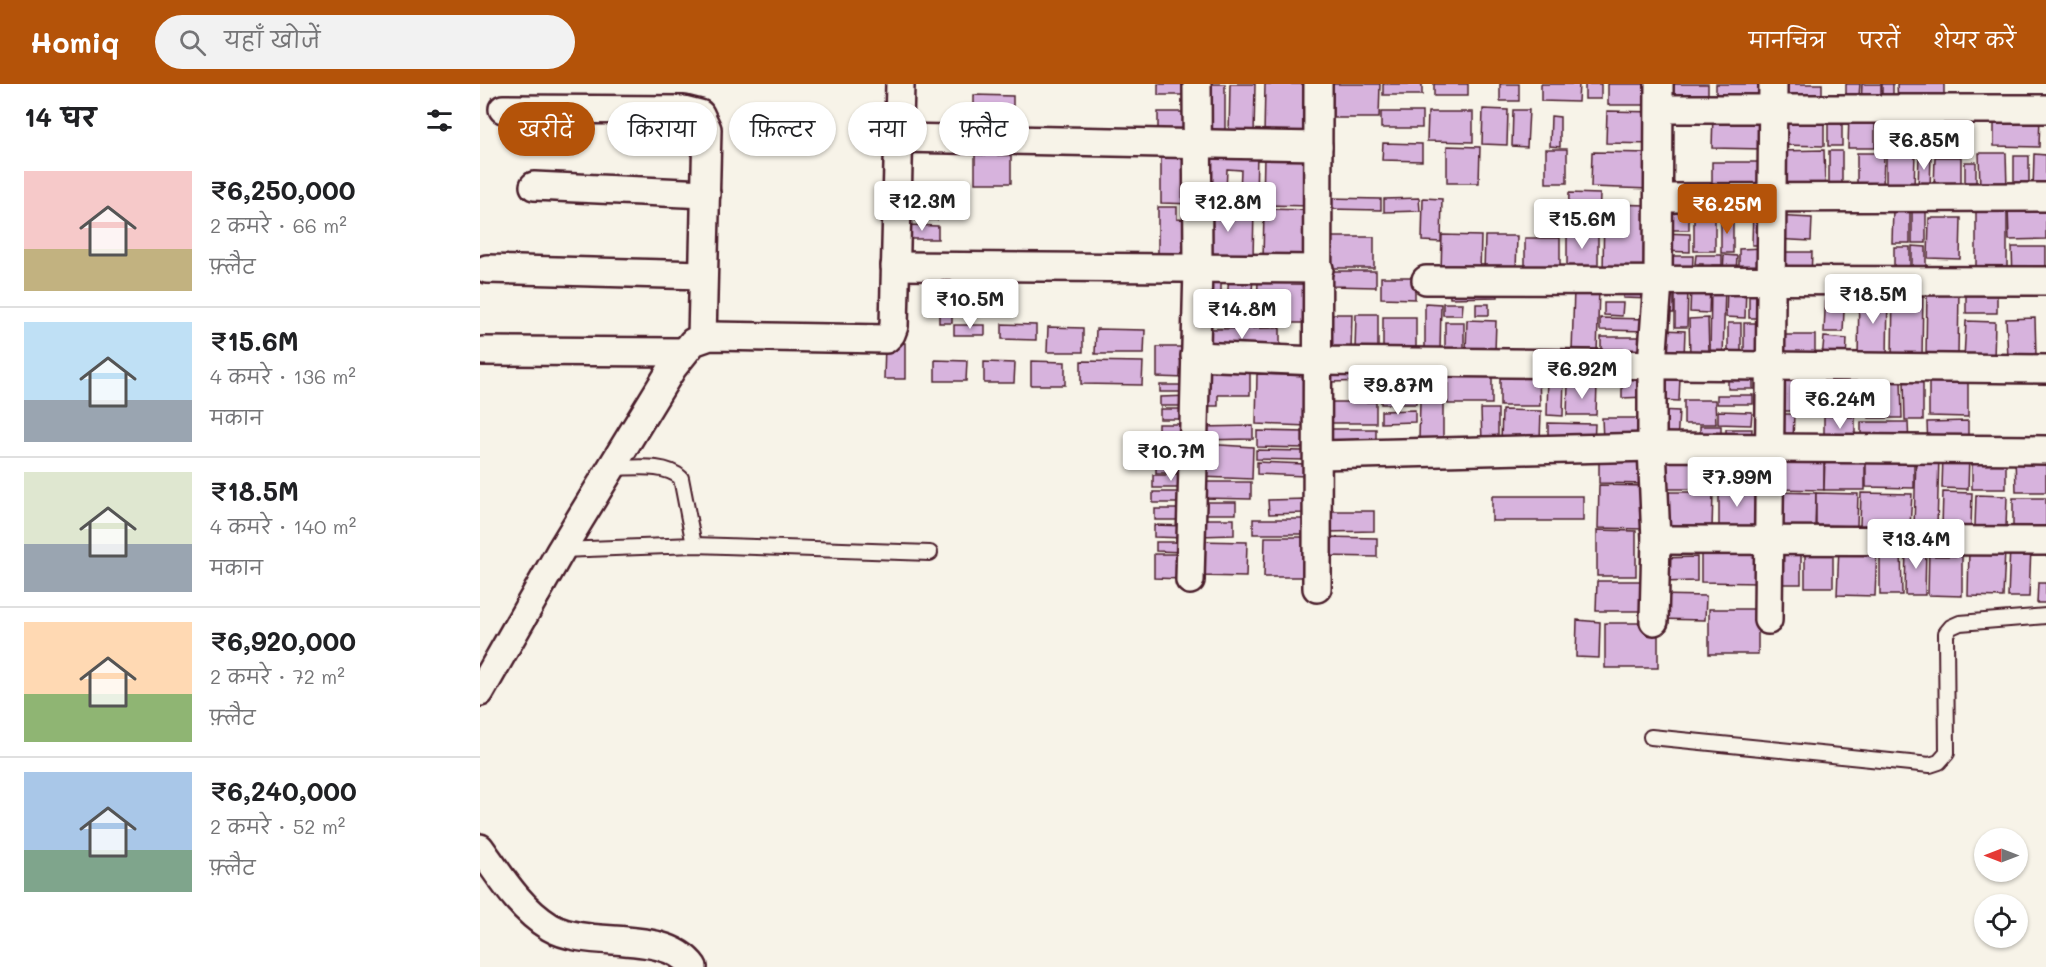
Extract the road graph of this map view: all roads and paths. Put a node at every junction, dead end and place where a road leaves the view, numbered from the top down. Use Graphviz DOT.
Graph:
graph roads {
  1 [pos="900,84"];
  2 [pos="1197,84"];
  3 [pos="1318,84"];
  4 [pos="1659,96"];
  5 [pos="1773,97"];
  6 [pos="900,102"];
  7 [pos="2046,109"];
  8 [pos="595,110"];
  9 [pos="927,139"];
  10 [pos="1197,144"];
  11 [pos="1318,146"];
  12 [pos="899,156"];
  13 [pos="534,186"];
  14 [pos="706,194"];
  15 [pos="2046,197"];
  16 [pos="1659,198"];
  17 [pos="1772,198"];
  18 [pos="895,266"];
  19 [pos="1198,268"];
  20 [pos="487,269"];
  21 [pos="1318,269"];
  22 [pos="703,275"];
  23 [pos="1426,279"];
  24 [pos="2046,281"];
  25 [pos="1658,282"];
  26 [pos="1771,282"];
  27 [pos="692,345"];
  28 [pos="483,351"];
  29 [pos="1195,356"];
  30 [pos="1318,361"];
  31 [pos="1652,364"];
  32 [pos="1770,366"];
  33 [pos="2046,369"];
  34 [pos="1652,447"];
  35 [pos="1770,448"];
  36 [pos="2046,450"];
  37 [pos="1319,455"];
  38 [pos="612,468"];
  39 [pos="1656,540"];
  40 [pos="1769,540"];
  41 [pos="2046,541"];
  42 [pos="693,545"];
  43 [pos="561,550"];
  44 [pos="930,553"];
  45 [pos="1190,580"];
  46 [pos="1317,588"];
  47 [pos="2046,616"];
  48 [pos="1768,620"];
  49 [pos="1654,621"];
  50 [pos="480,692"];
  51 [pos="1651,737"];
  52 [pos="480,848"];
  53 [pos="693,967"];
  1 -- 6 [label="street"];
  2 -- 10 [label="street"];
  3 -- 11 [label="street"];
  4 -- 5 [label="street"];
  4 -- 16 [label="street"];
  5 -- 7 [label="street"];
  5 -- 17 [label="street"];
  8 -- 14 [label="street"];
  9 -- 10 [label="street"];
  10 -- 11 [label="street"];
  10 -- 19 [label="street"];
  11 -- 21 [label="street"];
  12 -- 18 [label="street"];
  13 -- 14 [label="street"];
  14 -- 22 [label="street"];
  15 -- 17 [label="street"];
  16 -- 17 [label="street"];
  16 -- 25 [label="street"];
  17 -- 26 [label="street"];
  18 -- 19 [label="street"];
  18 -- 27 [label="street"];
  19 -- 21 [label="street"];
  19 -- 29 [label="street"];
  20 -- 22 [label="street"];
  21 -- 30 [label="street"];
  22 -- 27 [label="street"];
  23 -- 25 [label="street"];
  24 -- 26 [label="street"];
  25 -- 26 [label="street"];
  25 -- 31 [label="street"];
  26 -- 32 [label="street"];
  27 -- 28 [label="street"];
  27 -- 38 [label="street"];
  29 -- 30 [label="street"];
  29 -- 45 [label="street"];
  30 -- 31 [label="street"];
  30 -- 37 [label="street"];
  31 -- 32 [label="street"];
  31 -- 34 [label="street"];
  32 -- 33 [label="street"];
  32 -- 35 [label="street"];
  34 -- 35 [label="street"];
  34 -- 37 [label="street"];
  34 -- 39 [label="street"];
  35 -- 36 [label="street"];
  35 -- 40 [label="street"];
  37 -- 46 [label="street"];
  38 -- 42 [label="lane"];
  38 -- 43 [label="street"];
  39 -- 40 [label="street"];
  39 -- 49 [label="street"];
  40 -- 41 [label="street"];
  40 -- 48 [label="street"];
  42 -- 43 [label="lane"];
  42 -- 44 [label="lane"];
  43 -- 50 [label="street"];
  47 -- 51 [label="lane"];
  52 -- 53 [label="street"];
}
